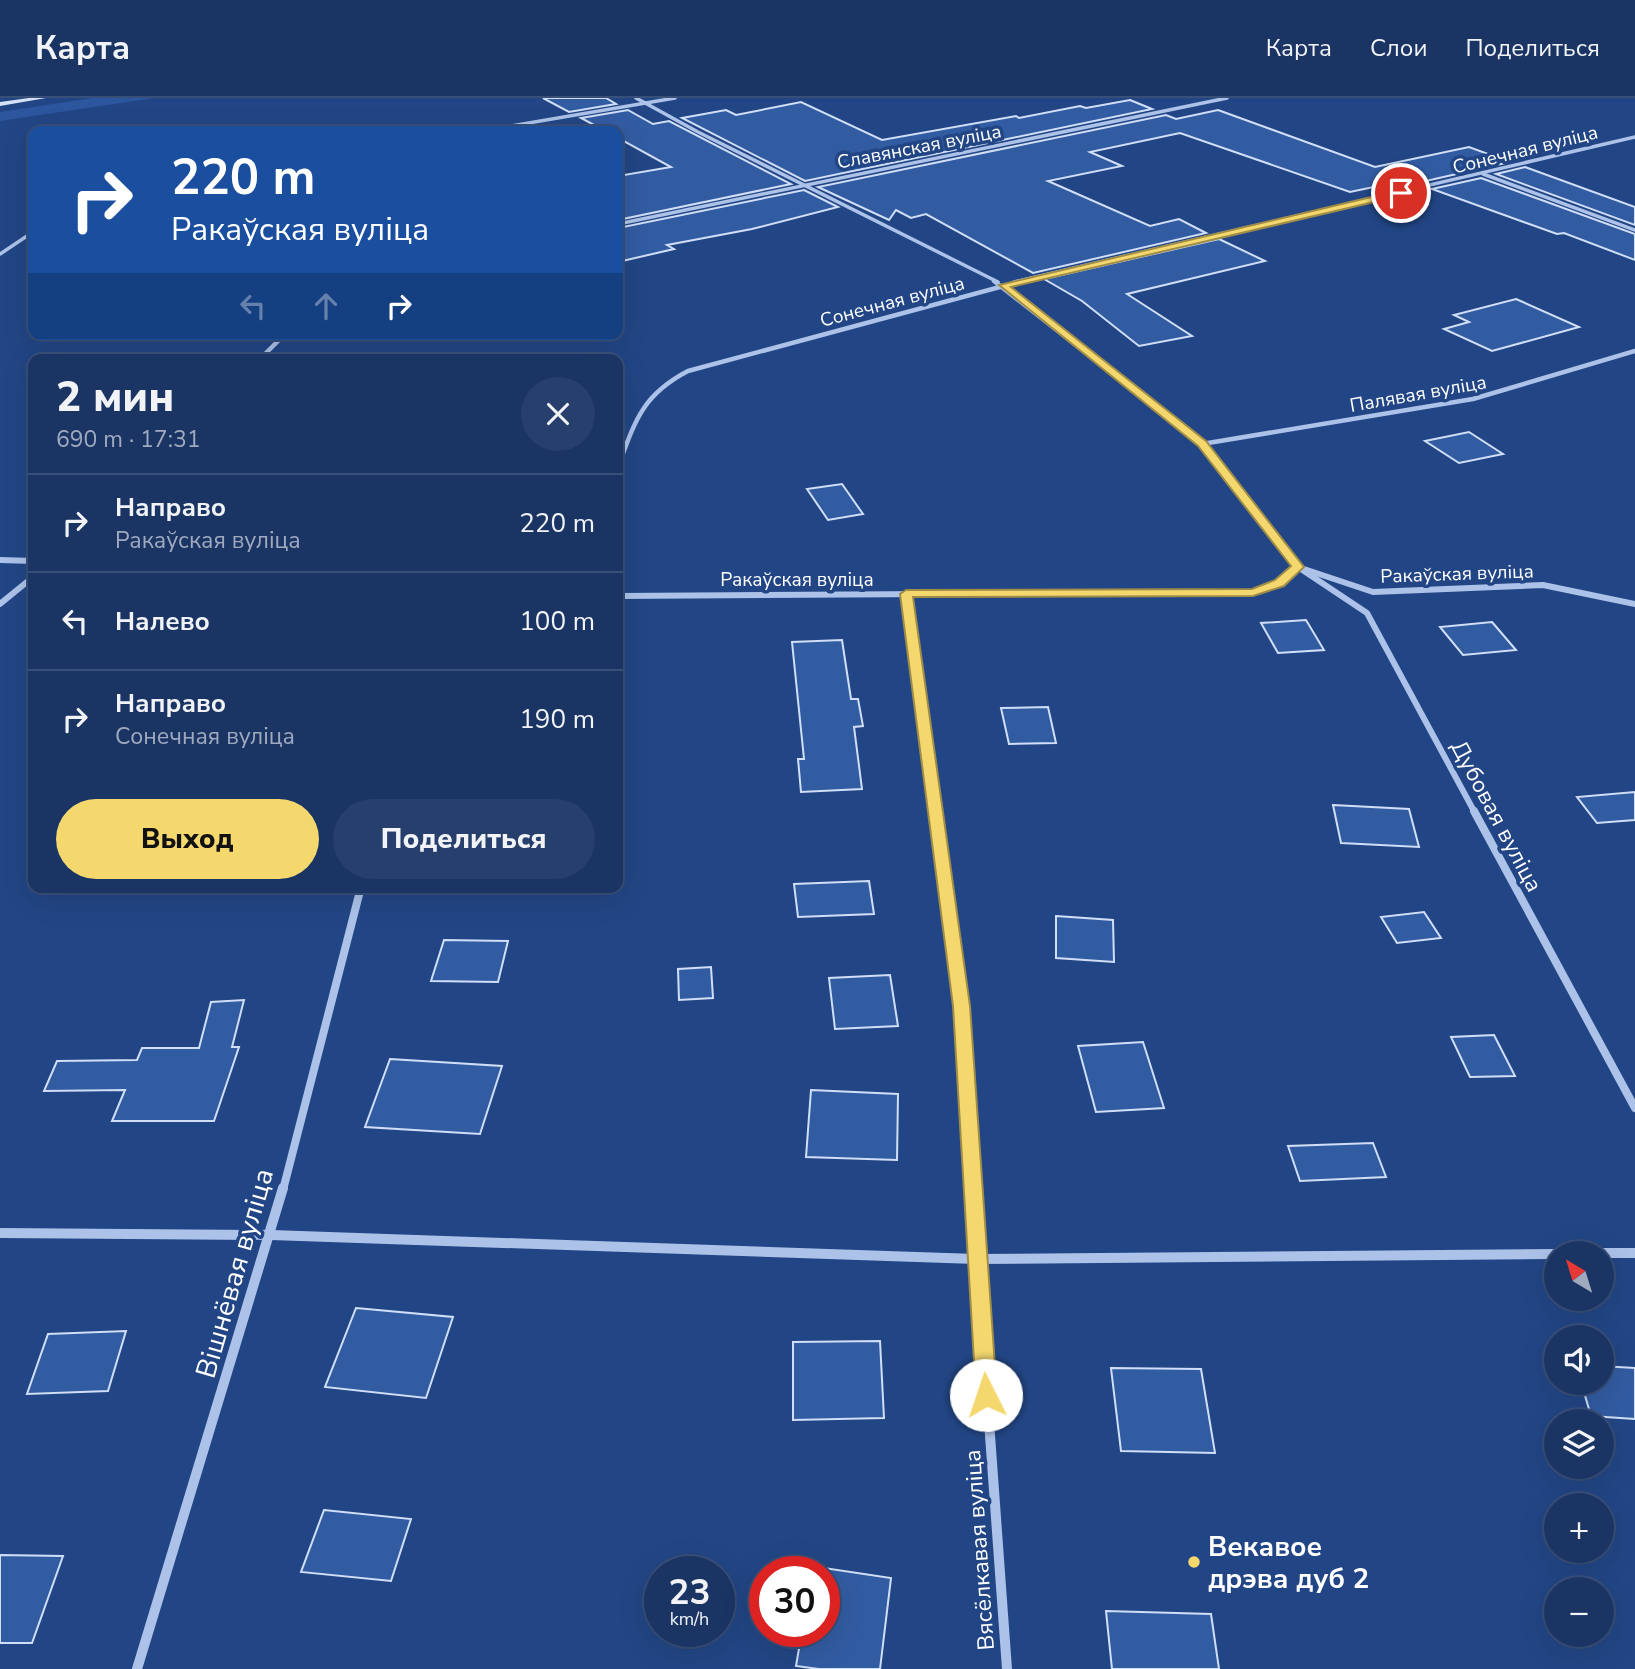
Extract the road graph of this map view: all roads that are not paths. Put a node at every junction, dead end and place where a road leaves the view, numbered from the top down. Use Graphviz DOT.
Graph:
graph roads {
  1 [pos="43,98"];
  2 [pos="636,98"];
  3 [pos="675,98"];
  4 [pos="1227,98"];
  5 [pos="645,103"];
  6 [pos="0,104"];
  7 [pos="511,126"];
  8 [pos="1635,137"];
  9 [pos="1482,174"];
  10 [pos="800,184"];
  11 [pos="623,223"];
  12 [pos="1635,230"];
  13 [pos="28,235"];
  14 [pos="0,254"];
  15 [pos="1003,285"];
  16 [pos="279,340"];
  17 [pos="1635,351"];
  18 [pos="265,354"];
  19 [pos="1202,444"];
  20 [pos="623,455"];
  21 [pos="0,560"];
  22 [pos="28,561"];
  23 [pos="1298,567"];
  24 [pos="28,581"];
  25 [pos="906,594"];
  26 [pos="623,596"];
  27 [pos="0,604"];
  28 [pos="1635,604"];
  29 [pos="359,893"];
  30 [pos="1635,1108"];
  31 [pos="0,1233"];
  32 [pos="271,1235"];
  33 [pos="1614,1253"];
  34 [pos="1635,1253"];
  35 [pos="1544,1254"];
  36 [pos="976,1259"];
  37 [pos="137,1669"];
  38 [pos="1007,1669"];
  1 -- 6 [label="street"];
  2 -- 5 [label="street, Дубовая вуліца"];
  3 -- 5 [label="street"];
  4 -- 10 [label="street, Славянская вуліца"];
  5 -- 7 [label="street"];
  5 -- 10 [label="street, Дубовая вуліца"];
  8 -- 9 [label="street, Сонечная вуліца"];
  9 -- 12 [label="street"];
  9 -- 15 [label="street, Сонечная вуліца"];
  10 -- 11 [label="street, Славянская вуліца"];
  10 -- 15 [label="street, Дубовая вуліца"];
  13 -- 14 [label="street"];
  15 -- 19 [label="street, Дубовая вуліца"];
  15 -- 20 [label="street, Сонечная вуліца"];
  16 -- 18 [label="street"];
  17 -- 19 [label="street, Палявая вуліца"];
  19 -- 23 [label="street, Дубовая вуліца"];
  21 -- 22 [label="street"];
  23 -- 25 [label="street, Ракаўская вуліца"];
  23 -- 28 [label="street, Ракаўская вуліца"];
  23 -- 30 [label="street, Дубовая вуліца"];
  24 -- 27 [label="street"];
  25 -- 26 [label="street, Ракаўская вуліца"];
  25 -- 36 [label="street, Вясёлкавая вуліца"];
  29 -- 32 [label="street, Вішнёвая вуліца"];
  31 -- 32 [label="street"];
  32 -- 36 [label="street"];
  32 -- 37 [label="street, Вішнёвая вуліца"];
  33 -- 34 [label="street"];
  35 -- 36 [label="street"];
  36 -- 38 [label="street, Вясёлкавая вуліца"];
}
